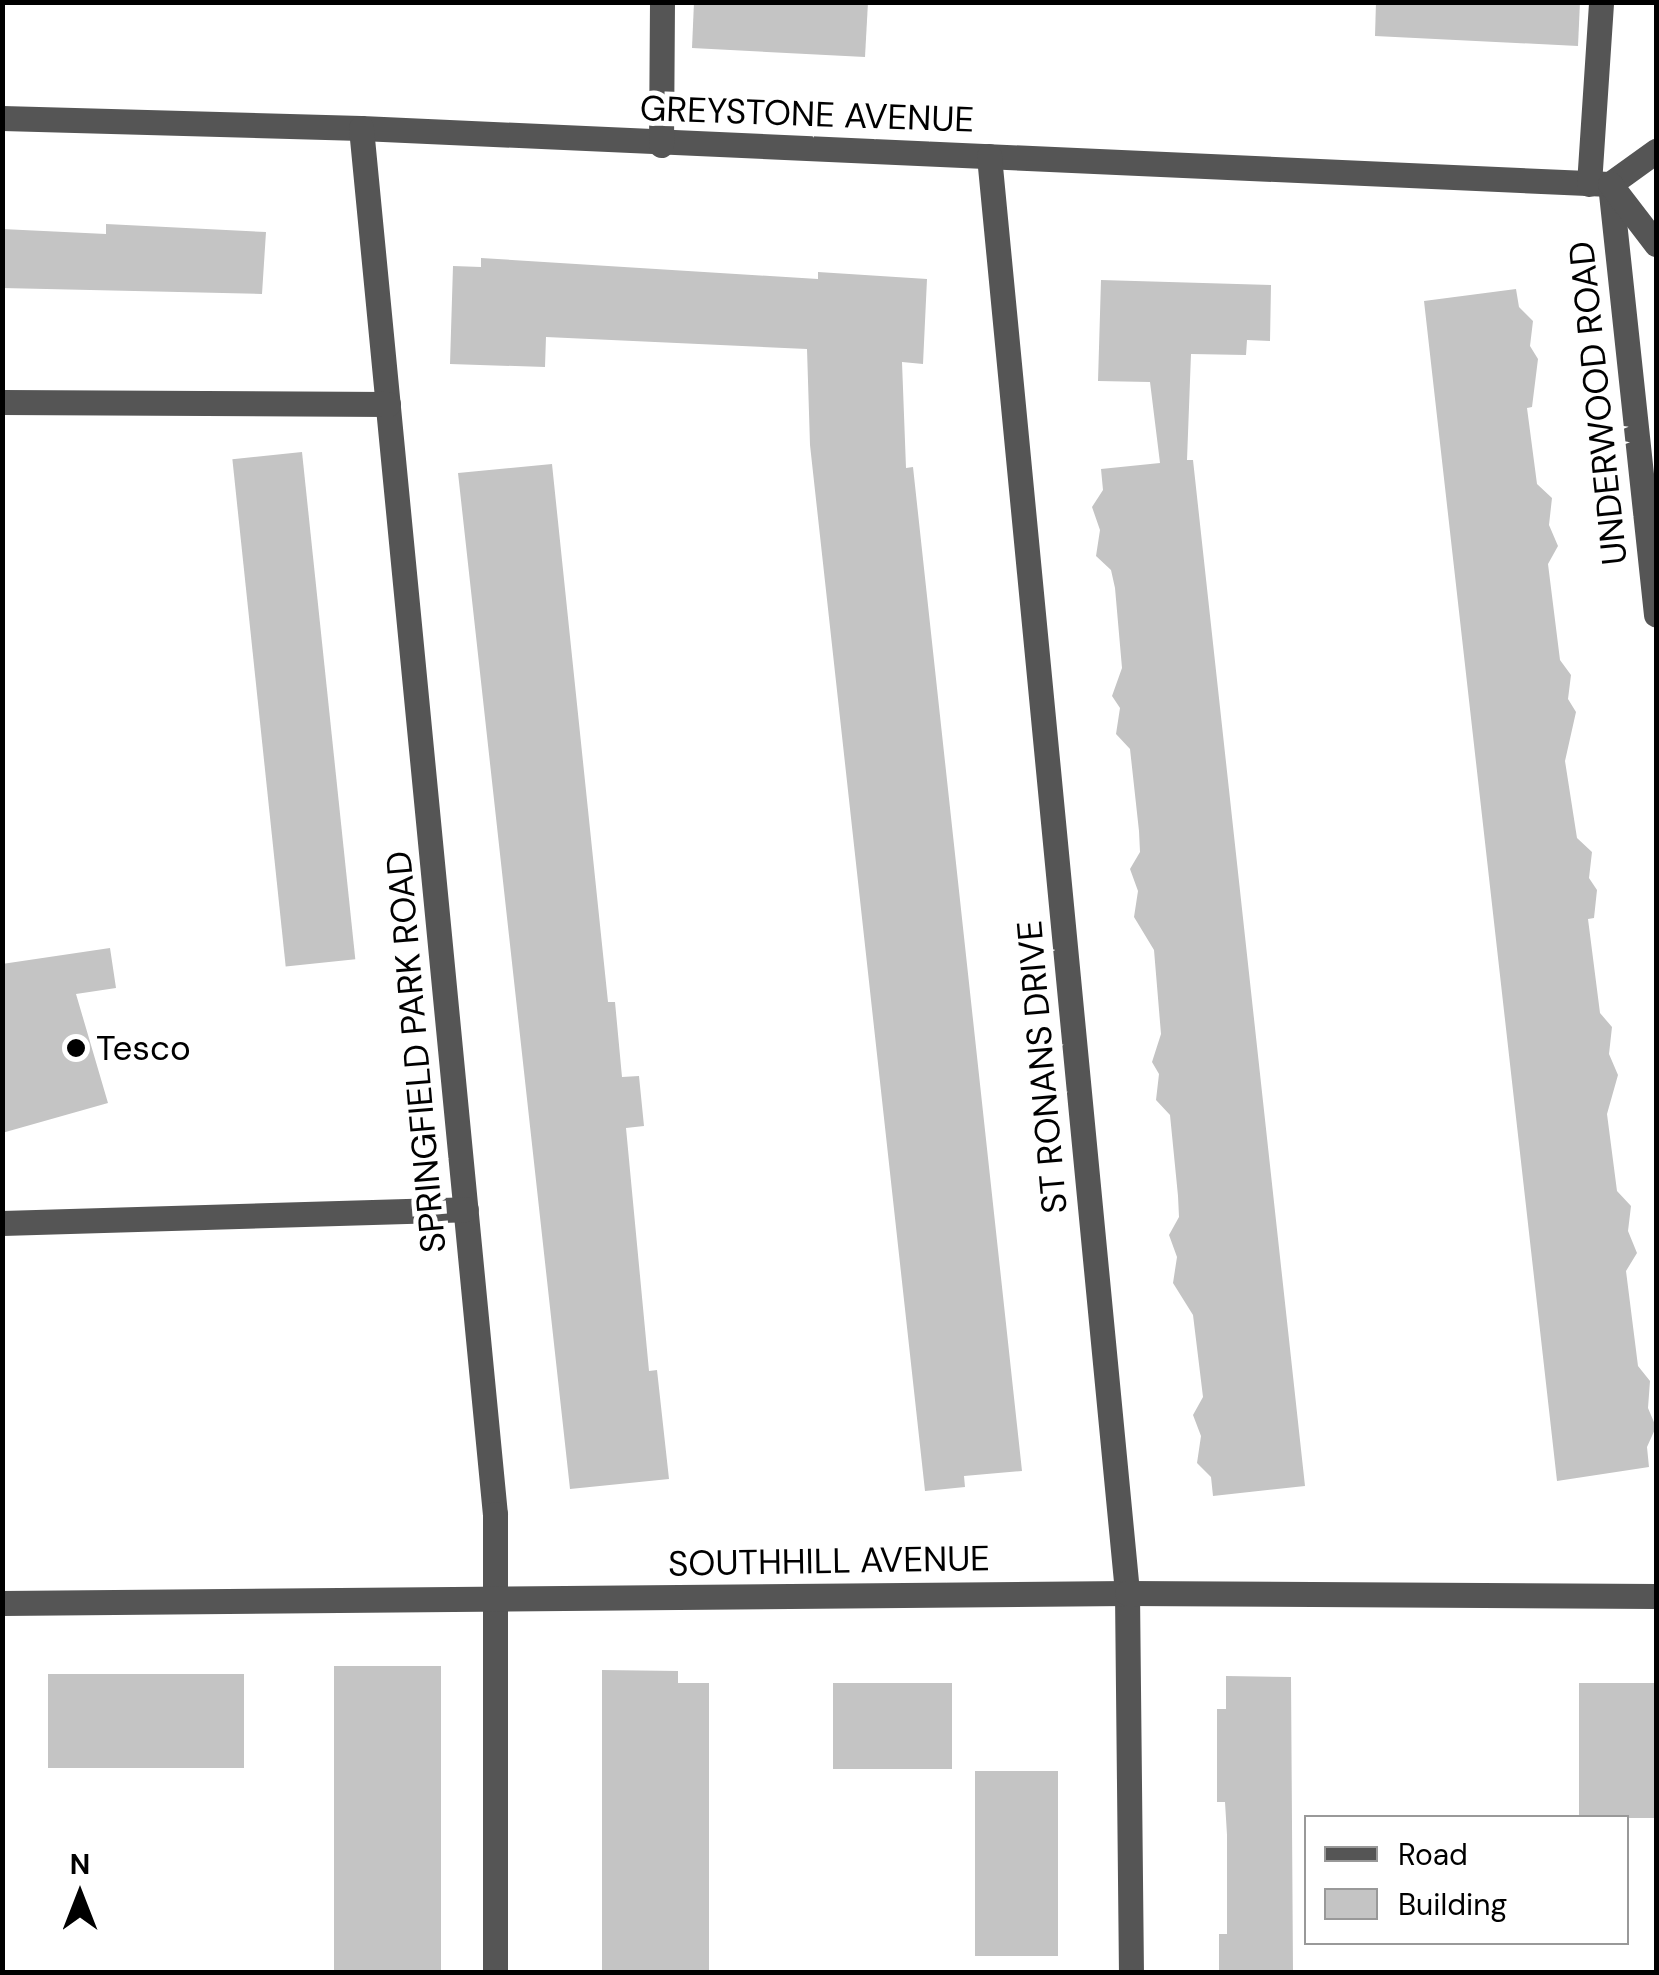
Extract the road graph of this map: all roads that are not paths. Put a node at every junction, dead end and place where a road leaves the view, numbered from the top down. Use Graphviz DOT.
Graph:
graph roads {
  1 [pos="662,2"];
  2 [pos="1601,2"];
  3 [pos="2,118"];
  4 [pos="362,128"];
  5 [pos="662,145"];
  6 [pos="1656,151"];
  7 [pos="989,156"];
  8 [pos="1599,184"];
  9 [pos="1656,244"];
  10 [pos="2,402"];
  11 [pos="388,404"];
  12 [pos="1656,614"];
  13 [pos="466,1209"];
  14 [pos="2,1224"];
  15 [pos="1128,1592"];
  16 [pos="1656,1596"];
  17 [pos="496,1600"];
  18 [pos="2,1603"];
  19 [pos="495,1972"];
  20 [pos="1131,1972"];
  1 -- 5 [label="street"];
  2 -- 8 [label="street, UNDERWOOD ROAD"];
  3 -- 4 [label="street, GREYSTONE AVENUE"];
  4 -- 5 [label="street, GREYSTONE AVENUE"];
  4 -- 11 [label="street, SPRINGFIELD PARK ROAD"];
  5 -- 7 [label="street, GREYSTONE AVENUE"];
  6 -- 8 [label="street"];
  7 -- 8 [label="street, GREYSTONE AVENUE"];
  7 -- 15 [label="street, ST RONANS DRIVE"];
  8 -- 9 [label="street"];
  8 -- 12 [label="street, UNDERWOOD ROAD"];
  10 -- 11 [label="street"];
  11 -- 13 [label="street, SPRINGFIELD PARK ROAD"];
  13 -- 14 [label="street"];
  13 -- 17 [label="street, SPRINGFIELD PARK ROAD"];
  15 -- 16 [label="street, SOUTHHILL AVENUE"];
  15 -- 17 [label="street, SOUTHHILL AVENUE"];
  15 -- 20 [label="street, ST RONANS DRIVE"];
  17 -- 18 [label="street, SOUTHHILL AVENUE"];
  17 -- 19 [label="street, SPRINGFIELD PARK ROAD"];
}
